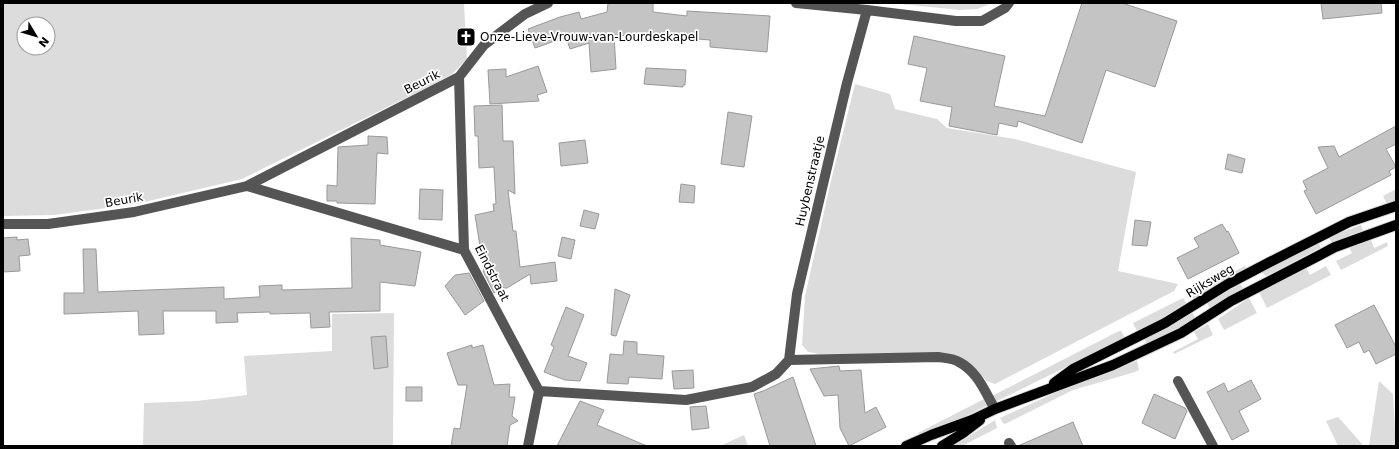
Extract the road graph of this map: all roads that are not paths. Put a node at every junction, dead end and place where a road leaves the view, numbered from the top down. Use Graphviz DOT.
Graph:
graph roads {
  1 [pos="548,3"];
  2 [pos="796,3"];
  3 [pos="1010,3"];
  4 [pos="867,10"];
  5 [pos="459,77"];
  6 [pos="247,186"];
  7 [pos="1396,206"];
  8 [pos="3,224"];
  9 [pos="1396,225"];
  10 [pos="464,250"];
  11 [pos="789,360"];
  12 [pos="1178,381"];
  13 [pos="1044,390"];
  14 [pos="539,391"];
  15 [pos="995,409"];
  16 [pos="528,446"];
  17 [pos="906,446"];
  18 [pos="942,446"];
  19 [pos="1213,446"];
  1 -- 5 [label="street"];
  2 -- 4 [label="street"];
  3 -- 4 [label="street"];
  4 -- 11 [label="street, Huybenstraatje"];
  5 -- 6 [label="street, Beurik"];
  5 -- 10 [label="street, Eindstraat"];
  6 -- 8 [label="street, Beurik"];
  6 -- 10 [label="street, Beurik"];
  7 -- 13 [label="main road, Rijksweg"];
  9 -- 13 [label="main road, Rijksweg"];
  10 -- 14 [label="street, Eindstraat"];
  11 -- 14 [label="street"];
  11 -- 15 [label="street"];
  12 -- 19 [label="street"];
  13 -- 15 [label="main road, Rijksweg"];
  14 -- 16 [label="street"];
  15 -- 17 [label="main road, Rijksweg"];
  15 -- 18 [label="main road, Rijksweg"];
}
